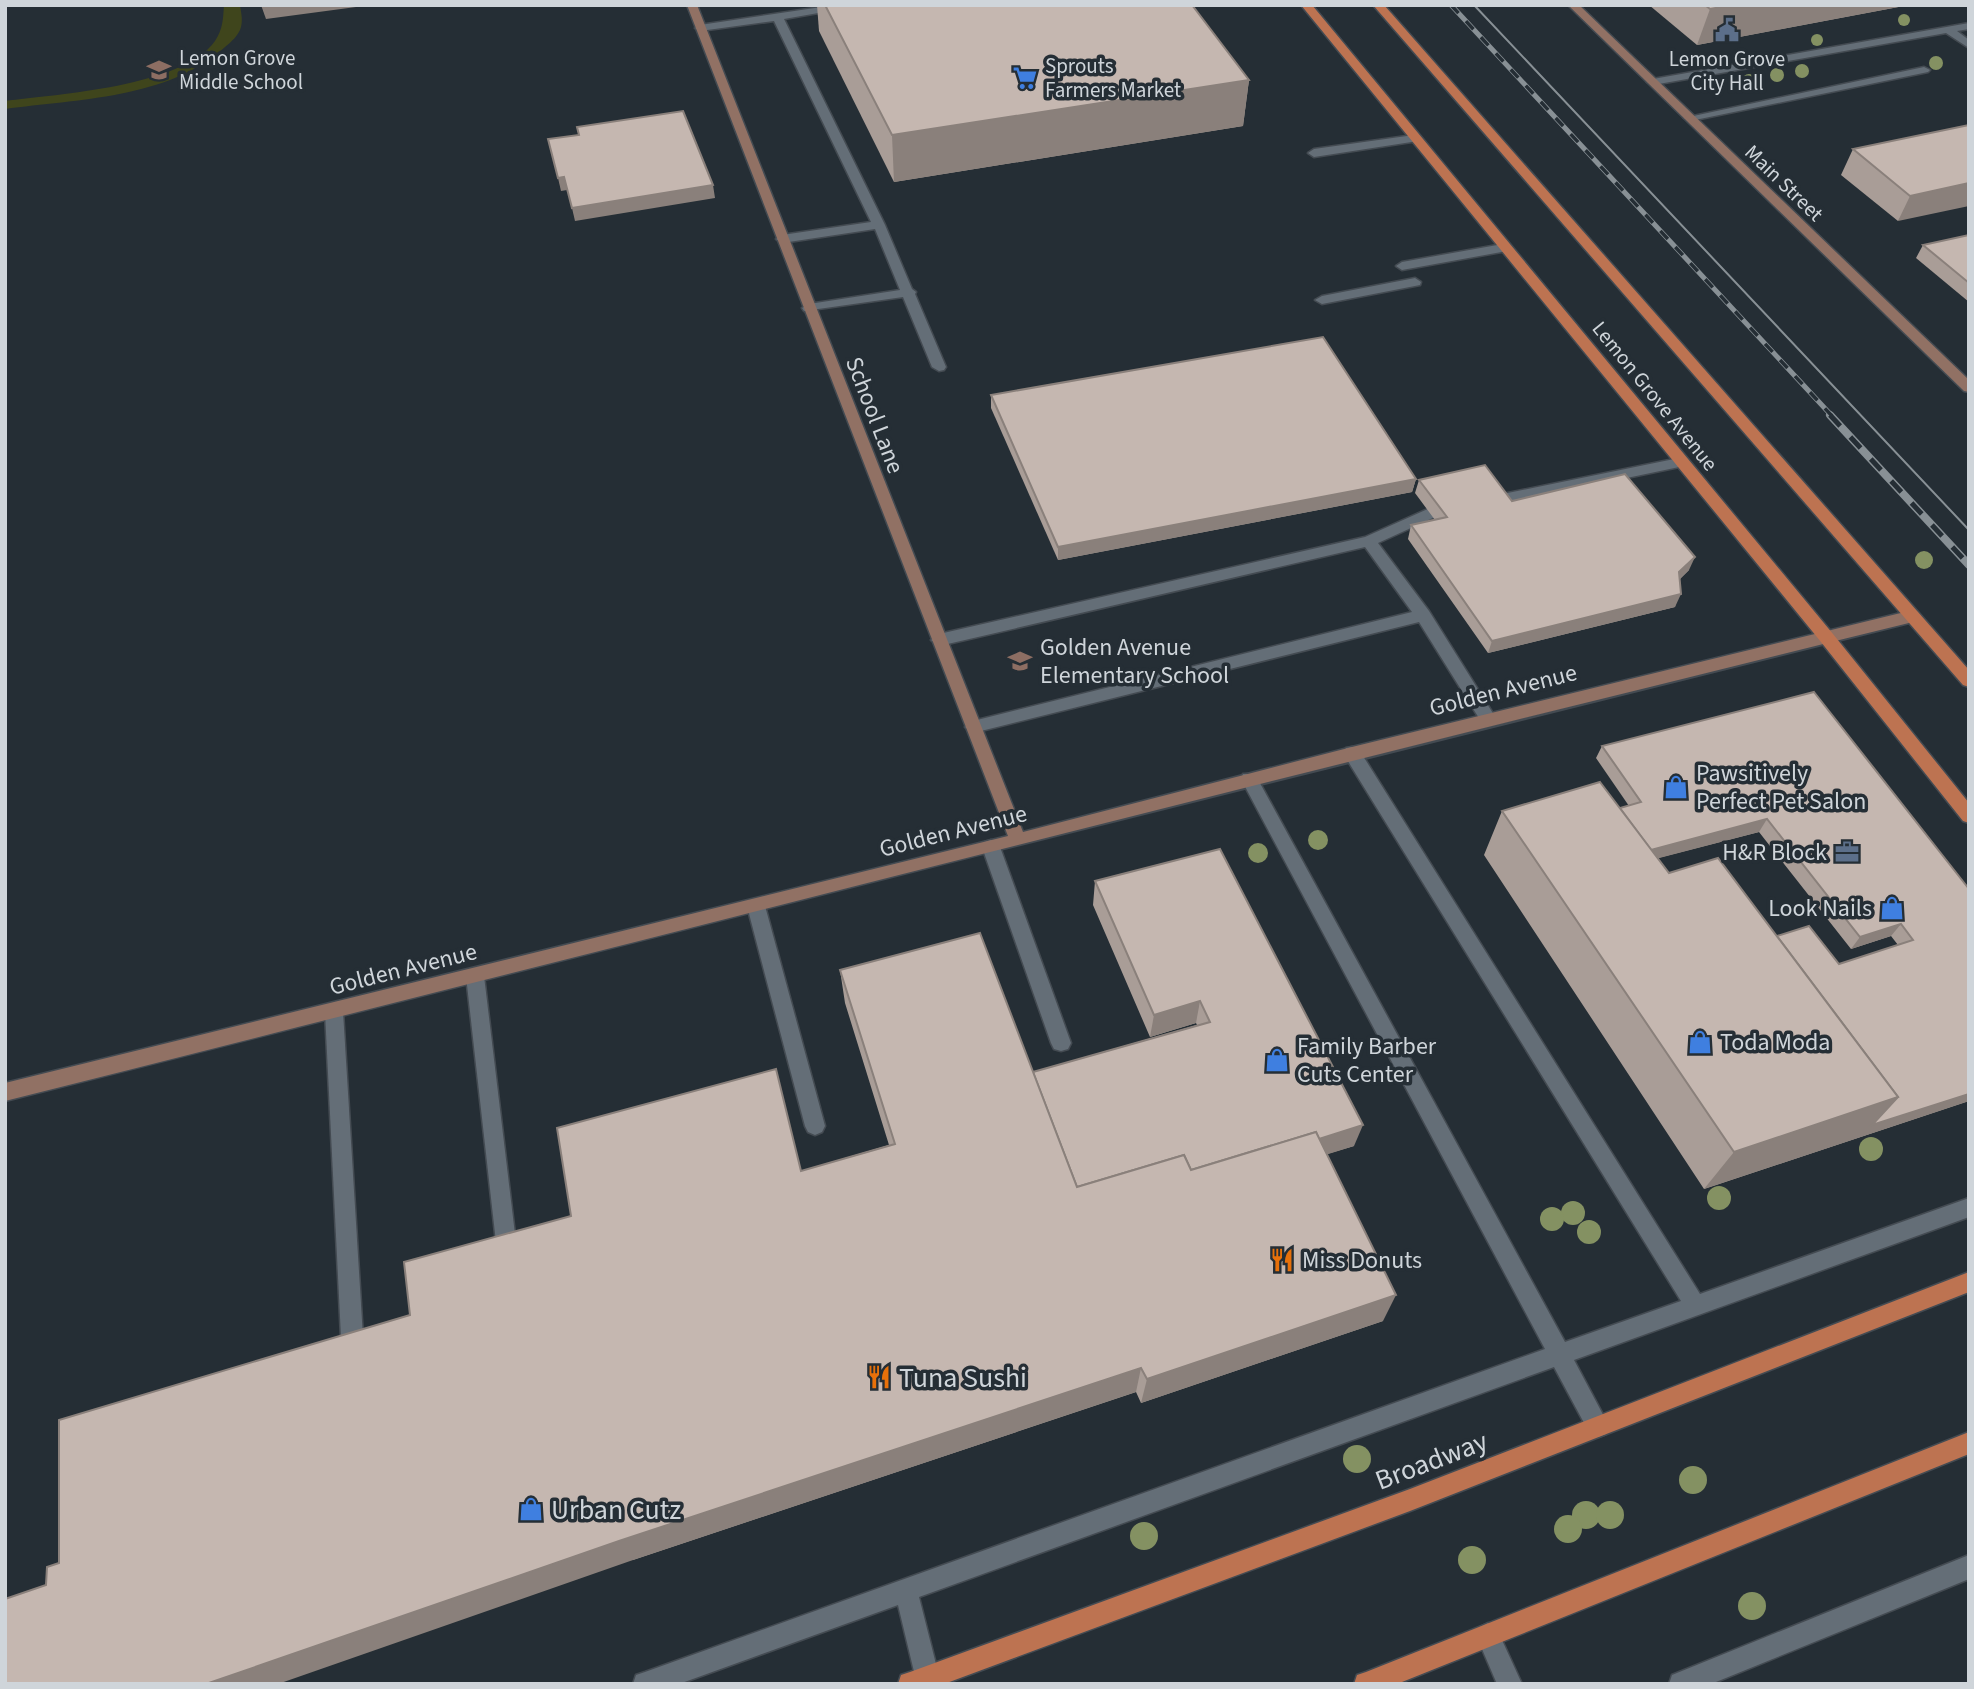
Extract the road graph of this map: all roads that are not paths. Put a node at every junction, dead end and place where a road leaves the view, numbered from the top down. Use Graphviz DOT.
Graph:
graph roads {
  1 [pos="692,5"];
  2 [pos="859,5"];
  3 [pos="1306,5"];
  4 [pos="1378,5"];
  5 [pos="1573,5"];
  6 [pos="778,18"];
  7 [pos="1969,26"];
  8 [pos="701,28"];
  9 [pos="1948,30"];
  10 [pos="1969,45"];
  11 [pos="1924,70"];
  12 [pos="1653,82"];
  13 [pos="1690,118"];
  14 [pos="1414,139"];
  15 [pos="1314,153"];
  16 [pos="879,225"];
  17 [pos="782,239"];
  18 [pos="1503,248"];
  19 [pos="1402,266"];
  20 [pos="1415,282"];
  21 [pos="910,292"];
  22 [pos="1322,300"];
  23 [pos="809,308"];
  24 [pos="939,367"];
  25 [pos="1969,388"];
  26 [pos="1679,463"];
  27 [pos="1493,501"];
  28 [pos="1430,513"];
  29 [pos="1369,541"];
  30 [pos="1423,615"];
  31 [pos="1913,616"];
  32 [pos="1827,638"];
  33 [pos="939,640"];
  34 [pos="1969,681"];
  35 [pos="1488,719"];
  36 [pos="973,727"];
  37 [pos="1352,753"];
  38 [pos="1249,779"];
  39 [pos="1969,816"];
  40 [pos="1018,840"];
  41 [pos="991,847"];
  42 [pos="756,906"];
  43 [pos="475,976"];
  44 [pos="334,1012"];
  45 [pos="1061,1043"];
  46 [pos="5,1091"];
  47 [pos="816,1126"];
  48 [pos="1969,1207"];
  49 [pos="507,1251"];
  50 [pos="1969,1282"];
  51 [pos="1696,1306"];
  52 [pos="352,1337"];
  53 [pos="1559,1356"];
  54 [pos="1598,1426"];
  55 [pos="1969,1443"];
  56 [pos="1969,1567"];
  57 [pos="906,1591"];
  58 [pos="1488,1635"];
  59 [pos="922,1682"];
  60 [pos="645,1684"];
  61 [pos="1367,1684"];
  62 [pos="1510,1684"];
  63 [pos="1681,1684"];
  1 -- 8 [label="street, School Lane"];
  2 -- 6 [label="lane"];
  3 -- 14 [label="main road, Lemon Grove Avenue"];
  4 -- 31 [label="main road, Lemon Grove Avenue"];
  5 -- 12 [label="street, Main Street"];
  6 -- 8 [label="lane"];
  6 -- 16 [label="lane"];
  7 -- 9 [label="lane"];
  8 -- 17 [label="street, School Lane"];
  9 -- 10 [label="lane"];
  9 -- 12 [label="lane"];
  11 -- 13 [label="lane"];
  12 -- 13 [label="street, Main Street"];
  13 -- 25 [label="street, Main Street"];
  14 -- 15 [label="lane"];
  14 -- 18 [label="main road, Lemon Grove Avenue"];
  16 -- 17 [label="lane"];
  16 -- 21 [label="lane"];
  17 -- 23 [label="street, School Lane"];
  18 -- 19 [label="lane"];
  18 -- 26 [label="main road, Lemon Grove Avenue"];
  20 -- 22 [label="lane"];
  21 -- 23 [label="lane"];
  21 -- 24 [label="lane"];
  23 -- 33 [label="street, School Lane"];
  26 -- 27 [label="lane"];
  26 -- 32 [label="main road, Lemon Grove Avenue"];
  28 -- 29 [label="lane"];
  29 -- 30 [label="lane"];
  29 -- 33 [label="lane"];
  30 -- 35 [label="lane"];
  30 -- 36 [label="lane"];
  31 -- 32 [label="street, Golden Avenue"];
  31 -- 34 [label="main road, Lemon Grove Avenue"];
  32 -- 35 [label="street, Golden Avenue"];
  32 -- 39 [label="main road, Lemon Grove Avenue"];
  33 -- 36 [label="street, School Lane"];
  35 -- 37 [label="street, Golden Avenue"];
  36 -- 40 [label="street, School Lane"];
  37 -- 38 [label="street, Golden Avenue"];
  37 -- 51 [label="lane"];
  38 -- 40 [label="street, Golden Avenue"];
  38 -- 53 [label="lane"];
  40 -- 41 [label="street, Golden Avenue"];
  41 -- 42 [label="street, Golden Avenue"];
  41 -- 45 [label="lane"];
  42 -- 43 [label="street, Golden Avenue"];
  42 -- 47 [label="lane"];
  43 -- 44 [label="street, Golden Avenue"];
  43 -- 49 [label="lane"];
  44 -- 46 [label="street, Golden Avenue"];
  44 -- 52 [label="lane"];
  48 -- 51 [label="lane"];
  50 -- 54 [label="main road, Broadway"];
  51 -- 53 [label="lane"];
  53 -- 54 [label="lane"];
  53 -- 57 [label="lane"];
  54 -- 59 [label="main road, Broadway"];
  55 -- 58 [label="main road"];
  56 -- 63 [label="lane"];
  57 -- 59 [label="lane"];
  57 -- 60 [label="lane"];
  58 -- 61 [label="main road"];
  58 -- 62 [label="lane"];
}
